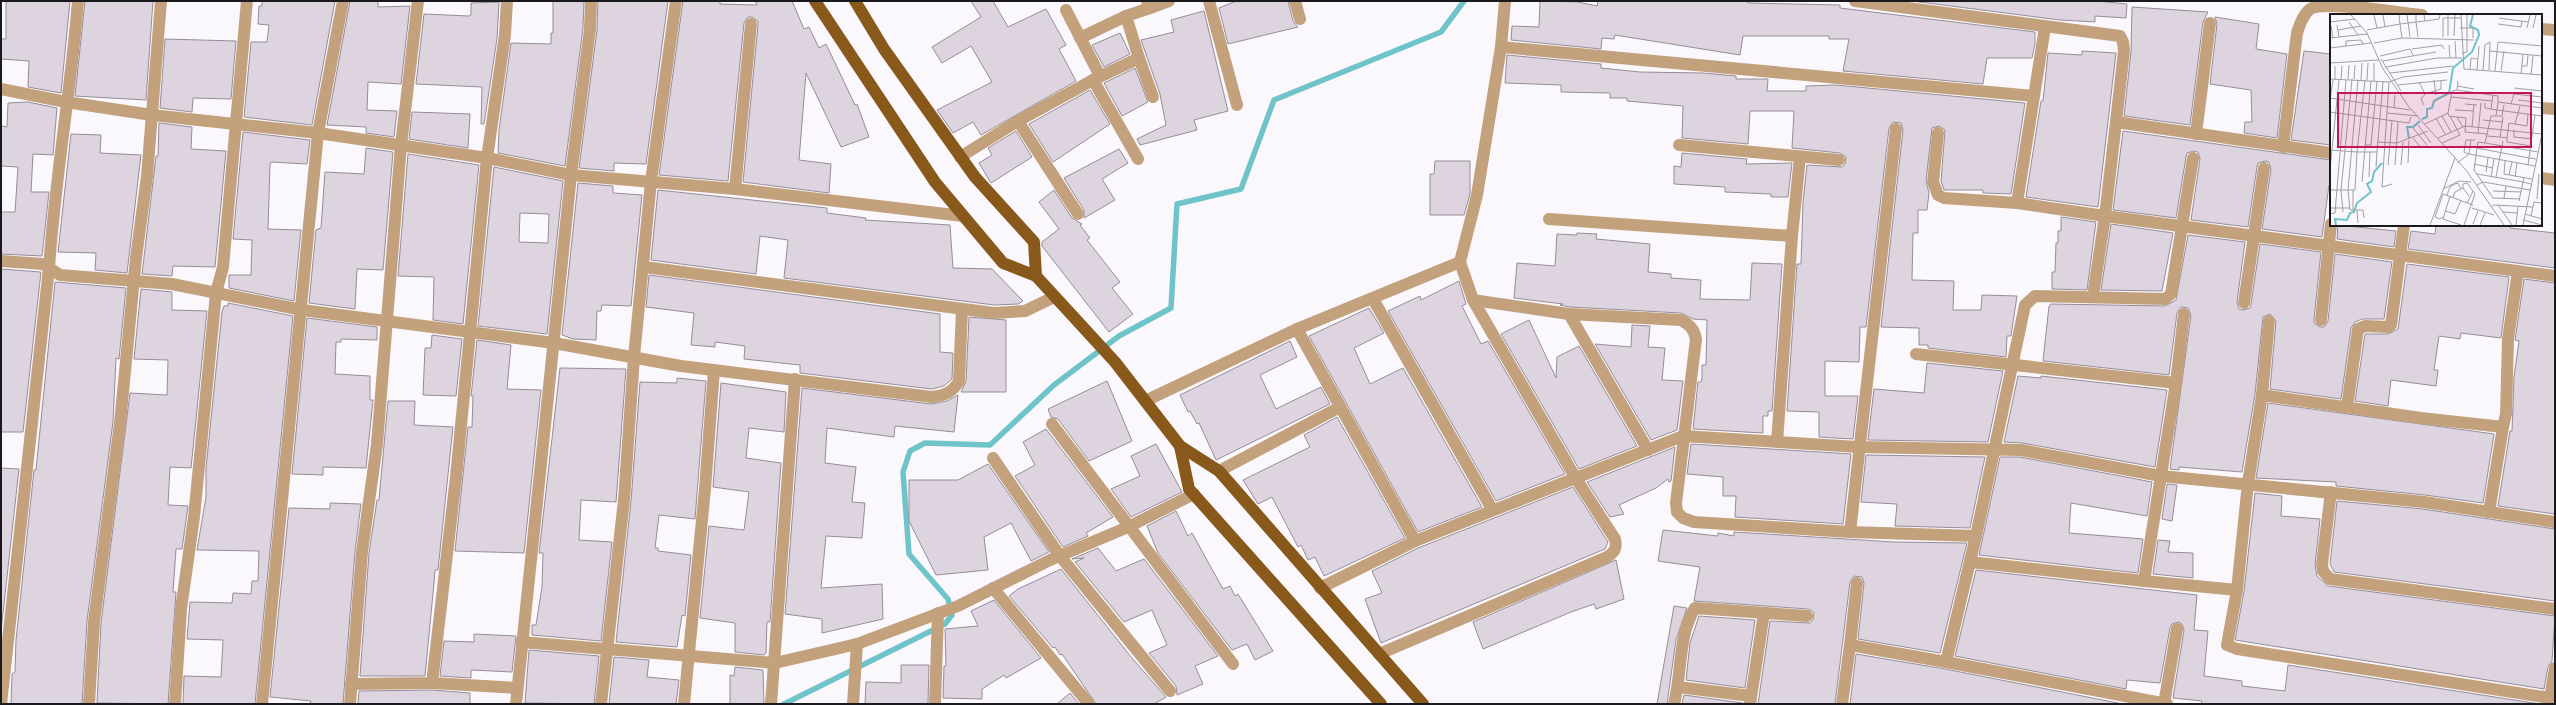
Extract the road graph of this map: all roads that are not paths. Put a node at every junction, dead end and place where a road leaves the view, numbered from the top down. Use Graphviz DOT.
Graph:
graph roads {
  1 [pos="78,1"];
  2 [pos="161,1"];
  3 [pos="247,1"];
  4 [pos="343,1"];
  5 [pos="418,1"];
  6 [pos="507,1"];
  7 [pos="591,1"];
  8 [pos="676,1"];
  9 [pos="815,1"];
  10 [pos="856,1"];
  11 [pos="1169,1"];
  12 [pos="1209,1"];
  13 [pos="1295,1"];
  14 [pos="1505,1"];
  15 [pos="1856,1"];
  16 [pos="1149,4"];
  17 [pos="1066,10"];
  18 [pos="2391,13"];
  19 [pos="2406,14"];
  20 [pos="1126,16"];
  21 [pos="1300,19"];
  22 [pos="2210,23"];
  23 [pos="751,24"];
  24 [pos="2045,27"];
  25 [pos="2542,29"];
  26 [pos="2555,30"];
  27 [pos="1080,38"];
  28 [pos="1501,48"];
  29 [pos="1140,58"];
  30 [pos="1096,78"];
  31 [pos="1,89"];
  32 [pos="2034,96"];
  33 [pos="1153,97"];
  34 [pos="66,102"];
  35 [pos="1237,105"];
  36 [pos="2542,108"];
  37 [pos="2555,109"];
  38 [pos="152,115"];
  39 [pos="1018,121"];
  40 [pos="2116,122"];
  41 [pos="236,124"];
  42 [pos="1896,130"];
  43 [pos="318,133"];
  44 [pos="1938,133"];
  45 [pos="2196,134"];
  46 [pos="401,145"];
  47 [pos="1679,145"];
  48 [pos="2283,147"];
  49 [pos="2330,153"];
  50 [pos="1800,156"];
  51 [pos="960,157"];
  52 [pos="487,158"];
  53 [pos="2193,158"];
  54 [pos="1138,159"];
  55 [pos="1839,160"];
  56 [pos="2264,168"];
  57 [pos="571,175"];
  58 [pos="2542,178"];
  59 [pos="2555,180"];
  60 [pos="651,181"];
  61 [pos="735,188"];
  62 [pos="2017,203"];
  63 [pos="1078,214"];
  64 [pos="963,216"];
  65 [pos="2105,216"];
  66 [pos="1549,219"];
  67 [pos="2182,226"];
  68 [pos="2331,226"];
  69 [pos="2404,226"];
  70 [pos="1792,236"];
  71 [pos="2254,236"];
  72 [pos="2329,245"];
  73 [pos="2400,255"];
  74 [pos="1,261"];
  75 [pos="1460,262"];
  76 [pos="644,267"];
  77 [pos="49,268"];
  78 [pos="2518,271"];
  79 [pos="1036,276"];
  80 [pos="2555,276"];
  81 [pos="134,281"];
  82 [pos="2094,289"];
  83 [pos="216,293"];
  84 [pos="1054,297"];
  85 [pos="1373,299"];
  86 [pos="1473,300"];
  87 [pos="2244,303"];
  88 [pos="962,309"];
  89 [pos="302,310"];
  90 [pos="1569,314"];
  91 [pos="2184,314"];
  92 [pos="2321,320"];
  93 [pos="2269,321"];
  94 [pos="385,323"];
  95 [pos="1297,329"];
  96 [pos="468,333"];
  97 [pos="554,343"];
  98 [pos="1916,354"];
  99 [pos="634,357"];
  100 [pos="2012,365"];
  101 [pos="714,370"];
  102 [pos="795,379"];
  103 [pos="2176,383"];
  104 [pos="2262,395"];
  105 [pos="1145,401"];
  106 [pos="1340,407"];
  107 [pos="2347,407"];
  108 [pos="1052,424"];
  109 [pos="2503,427"];
  110 [pos="1683,436"];
  111 [pos="1777,442"];
  112 [pos="1180,446"];
  113 [pos="1858,447"];
  114 [pos="1996,448"];
  115 [pos="1648,450"];
  116 [pos="993,458"];
  117 [pos="1219,471"];
  118 [pos="2161,476"];
  119 [pos="1575,477"];
  120 [pos="2248,483"];
  121 [pos="2331,492"];
  122 [pos="1194,494"];
  123 [pos="1492,509"];
  124 [pos="2489,512"];
  125 [pos="2555,522"];
  126 [pos="1128,527"];
  127 [pos="1850,532"];
  128 [pos="1976,536"];
  129 [pos="1415,541"];
  130 [pos="1060,556"];
  131 [pos="1970,562"];
  132 [pos="2144,581"];
  133 [pos="1857,583"];
  134 [pos="993,588"];
  135 [pos="1320,588"];
  136 [pos="2237,590"];
  137 [pos="2555,609"];
  138 [pos="1764,613"];
  139 [pos="940,615"];
  140 [pos="1807,616"];
  141 [pos="2177,629"];
  142 [pos="521,642"];
  143 [pos="1850,645"];
  144 [pos="607,649"];
  145 [pos="857,649"];
  146 [pos="1379,654"];
  147 [pos="688,656"];
  148 [pos="1946,662"];
  149 [pos="775,663"];
  150 [pos="1233,664"];
  151 [pos="2555,668"];
  152 [pos="432,683"];
  153 [pos="351,684"];
  154 [pos="1678,687"];
  155 [pos="517,688"];
  156 [pos="1170,691"];
  157 [pos="771,700"];
  158 [pos="1750,700"];
  159 [pos="2550,701"];
  160 [pos="1,704"];
  161 [pos="89,704"];
  162 [pos="175,704"];
  163 [pos="262,704"];
  164 [pos="350,704"];
  165 [pos="516,704"];
  166 [pos="601,704"];
  167 [pos="684,704"];
  168 [pos="853,704"];
  169 [pos="935,704"];
  170 [pos="1089,704"];
  171 [pos="1381,704"];
  172 [pos="1423,704"];
  173 [pos="1674,704"];
  174 [pos="1842,704"];
  175 [pos="2165,704"];
  1 -- 34 [label="street"];
  2 -- 38 [label="street"];
  3 -- 41 [label="street"];
  4 -- 43 [label="street"];
  5 -- 46 [label="street"];
  6 -- 52 [label="street"];
  7 -- 57 [label="street"];
  8 -- 60 [label="street"];
  9 -- 64 [label="main road"];
  10 -- 51 [label="main road"];
  11 -- 16 [label="street"];
  12 -- 35 [label="street"];
  13 -- 21 [label="street"];
  14 -- 28 [label="street"];
  15 -- 24 [label="street"];
  16 -- 20 [label="street"];
  17 -- 27 [label="street"];
  18 -- 19 [label="street"];
  18 -- 48 [label="street"];
  20 -- 27 [label="street"];
  20 -- 29 [label="street"];
  22 -- 45 [label="street"];
  23 -- 61 [label="street"];
  24 -- 32 [label="street"];
  24 -- 40 [label="street"];
  25 -- 26 [label="street"];
  27 -- 30 [label="street"];
  28 -- 32 [label="street"];
  28 -- 75 [label="street"];
  29 -- 30 [label="street"];
  29 -- 33 [label="street"];
  30 -- 39 [label="street"];
  30 -- 54 [label="street"];
  31 -- 34 [label="street"];
  32 -- 62 [label="street"];
  34 -- 38 [label="street"];
  34 -- 77 [label="street"];
  36 -- 37 [label="street"];
  38 -- 41 [label="street"];
  38 -- 81 [label="street"];
  39 -- 51 [label="street"];
  39 -- 63 [label="street"];
  40 -- 45 [label="street"];
  40 -- 65 [label="street"];
  41 -- 43 [label="street"];
  41 -- 83 [label="street"];
  42 -- 113 [label="street"];
  43 -- 46 [label="street"];
  43 -- 89 [label="street"];
  44 -- 62 [label="street"];
  45 -- 48 [label="street"];
  46 -- 52 [label="street"];
  46 -- 94 [label="street"];
  47 -- 50 [label="street"];
  48 -- 49 [label="street"];
  50 -- 55 [label="street"];
  50 -- 70 [label="street"];
  51 -- 79 [label="main road"];
  52 -- 57 [label="street"];
  52 -- 96 [label="street"];
  53 -- 67 [label="street"];
  56 -- 71 [label="street"];
  57 -- 60 [label="street"];
  57 -- 97 [label="street"];
  58 -- 59 [label="street"];
  60 -- 61 [label="street"];
  60 -- 76 [label="street"];
  61 -- 64 [label="street"];
  62 -- 65 [label="street"];
  64 -- 79 [label="main road"];
  65 -- 67 [label="street"];
  65 -- 82 [label="street"];
  66 -- 70 [label="street"];
  67 -- 71 [label="street"];
  67 -- 100 [label="street"];
  68 -- 72 [label="street"];
  69 -- 73 [label="street"];
  70 -- 111 [label="street"];
  71 -- 72 [label="street"];
  71 -- 87 [label="street"];
  72 -- 73 [label="street"];
  72 -- 92 [label="street"];
  73 -- 78 [label="street"];
  73 -- 107 [label="street"];
  74 -- 77 [label="street"];
  75 -- 85 [label="street"];
  75 -- 86 [label="street"];
  76 -- 88 [label="street"];
  76 -- 99 [label="street"];
  77 -- 81 [label="street"];
  77 -- 160 [label="street"];
  78 -- 80 [label="street"];
  78 -- 109 [label="street"];
  79 -- 84 [label="main road"];
  81 -- 83 [label="street"];
  81 -- 161 [label="street"];
  83 -- 89 [label="street"];
  83 -- 162 [label="street"];
  84 -- 88 [label="street"];
  84 -- 105 [label="main road"];
  85 -- 95 [label="street"];
  85 -- 123 [label="street"];
  86 -- 90 [label="street"];
  86 -- 119 [label="street"];
  88 -- 102 [label="street"];
  89 -- 94 [label="street"];
  89 -- 163 [label="street"];
  90 -- 110 [label="street"];
  90 -- 115 [label="street"];
  91 -- 103 [label="street"];
  93 -- 104 [label="street"];
  94 -- 96 [label="street"];
  94 -- 153 [label="street"];
  95 -- 105 [label="street"];
  95 -- 106 [label="street"];
  96 -- 97 [label="street"];
  96 -- 152 [label="street"];
  97 -- 99 [label="street"];
  97 -- 142 [label="street"];
  98 -- 100 [label="street"];
  99 -- 101 [label="street"];
  99 -- 144 [label="street"];
  100 -- 103 [label="street"];
  100 -- 114 [label="street"];
  101 -- 102 [label="street"];
  101 -- 147 [label="street"];
  102 -- 149 [label="street"];
  103 -- 118 [label="street"];
  104 -- 107 [label="street"];
  104 -- 120 [label="street"];
  105 -- 112 [label="main road"];
  106 -- 117 [label="street"];
  106 -- 129 [label="street"];
  107 -- 109 [label="street"];
  108 -- 126 [label="street"];
  109 -- 124 [label="street"];
  110 -- 111 [label="street"];
  110 -- 115 [label="street"];
  110 -- 127 [label="street"];
  111 -- 113 [label="street"];
  112 -- 117 [label="main road"];
  112 -- 122 [label="main road"];
  113 -- 114 [label="street"];
  113 -- 127 [label="street"];
  114 -- 118 [label="street"];
  114 -- 128 [label="street"];
  115 -- 119 [label="street"];
  116 -- 130 [label="street"];
  117 -- 135 [label="main road"];
  118 -- 120 [label="street"];
  118 -- 132 [label="street"];
  119 -- 123 [label="street"];
  119 -- 146 [label="street"];
  120 -- 121 [label="street"];
  120 -- 136 [label="street"];
  121 -- 124 [label="street"];
  121 -- 137 [label="street"];
  122 -- 126 [label="street"];
  122 -- 171 [label="main road"];
  123 -- 129 [label="street"];
  124 -- 125 [label="street"];
  126 -- 130 [label="street"];
  126 -- 150 [label="street"];
  127 -- 128 [label="street"];
  128 -- 131 [label="street"];
  129 -- 135 [label="street"];
  130 -- 134 [label="street"];
  130 -- 156 [label="street"];
  131 -- 132 [label="street"];
  131 -- 148 [label="street"];
  132 -- 136 [label="street"];
  133 -- 143 [label="street"];
  134 -- 139 [label="street"];
  134 -- 170 [label="street"];
  135 -- 146 [label="main road"];
  136 -- 159 [label="street"];
  138 -- 140 [label="street"];
  138 -- 154 [label="street"];
  138 -- 158 [label="street"];
  139 -- 145 [label="street"];
  139 -- 169 [label="street"];
  141 -- 175 [label="street"];
  142 -- 144 [label="street"];
  142 -- 155 [label="street"];
  143 -- 148 [label="street"];
  143 -- 174 [label="street"];
  144 -- 147 [label="street"];
  144 -- 166 [label="street"];
  145 -- 149 [label="street"];
  145 -- 168 [label="street"];
  146 -- 172 [label="main road"];
  147 -- 149 [label="street"];
  147 -- 167 [label="street"];
  148 -- 175 [label="street"];
  149 -- 157 [label="street"];
  151 -- 159 [label="street"];
  152 -- 153 [label="street"];
  152 -- 155 [label="street"];
  153 -- 164 [label="street"];
  154 -- 158 [label="street"];
  154 -- 173 [label="street"];
  155 -- 165 [label="street"];
}
